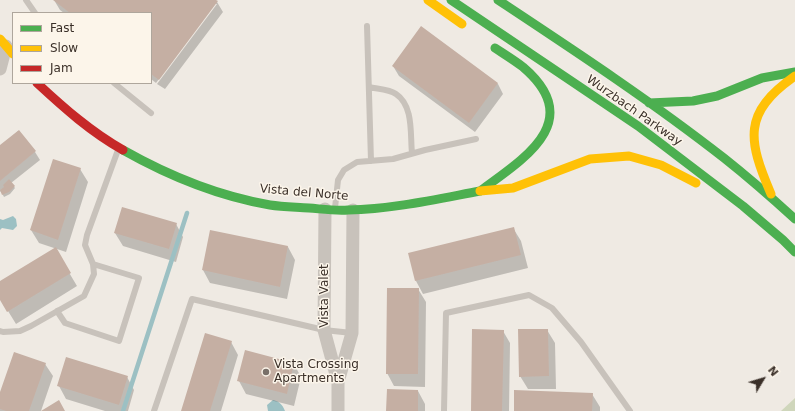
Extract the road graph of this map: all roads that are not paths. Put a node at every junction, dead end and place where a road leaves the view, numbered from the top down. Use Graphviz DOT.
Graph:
graph roads {
  1 [pos="26,0"];
  2 [pos="428,0"];
  3 [pos="452,0"];
  4 [pos="498,0"];
  5 [pos="33,12"];
  6 [pos="367,26"];
  7 [pos="471,31"];
  8 [pos="489,44"];
  9 [pos="6,45"];
  10 [pos="0,69"];
  11 [pos="795,72"];
  12 [pos="795,76"];
  13 [pos="38,84"];
  14 [pos="115,84"];
  15 [pos="368,87"];
  16 [pos="649,103"];
  17 [pos="151,113"];
  18 [pos="476,139"];
  19 [pos="119,148"];
  20 [pos="412,154"];
  21 [pos="371,161"];
  22 [pos="480,191"];
  23 [pos="772,197"];
  24 [pos="743,206"];
  25 [pos="330,209"];
  26 [pos="353,210"];
  27 [pos="795,219"];
  28 [pos="795,252"];
  29 [pos="93,264"];
  30 [pos="57,311"];
  31 [pos="324,330"];
  32 [pos="0,331"];
  33 [pos="352,334"];
  34 [pos="338,382"];
  35 [pos="154,411"];
  36 [pos="338,411"];
  37 [pos="444,411"];
  38 [pos="630,411"];
  1 -- 5 [label="lane"];
  2 -- 7 [label="main road"];
  3 -- 24 [label="main road, Wurzbach Parkway"];
  4 -- 16 [label="main road, Wurzbach Parkway"];
  6 -- 15 [label="lane"];
  8 -- 22 [label="main road"];
  9 -- 10 [label="street"];
  11 -- 16 [label="main road"];
  12 -- 23 [label="main road"];
  13 -- 19 [label="main road, Vista del Norte"];
  14 -- 17 [label="lane"];
  15 -- 20 [label="lane"];
  15 -- 21 [label="lane"];
  16 -- 23 [label="main road, Wurzbach Parkway"];
  18 -- 20 [label="lane"];
  19 -- 25 [label="main road, Vista del Norte"];
  19 -- 29 [label="lane"];
  20 -- 21 [label="lane"];
  21 -- 25 [label="lane"];
  22 -- 24 [label="main road, Vista del Norte"];
  22 -- 26 [label="main road, Vista del Norte"];
  23 -- 27 [label="main road, Wurzbach Parkway"];
  24 -- 28 [label="main road, Wurzbach Parkway"];
  25 -- 26 [label="main road, Vista del Norte"];
  25 -- 31 [label="street, Vista Valet"];
  26 -- 33 [label="street, Vista Valet"];
  29 -- 30 [label="lane"];
  29 -- 30 [label="lane"];
  30 -- 32 [label="lane"];
  31 -- 33 [label="lane"];
  31 -- 34 [label="street, Vista Valet"];
  31 -- 35 [label="lane"];
  33 -- 34 [label="street, Vista Valet"];
  34 -- 36 [label="street, Vista Valet"];
  37 -- 38 [label="lane"];
}
